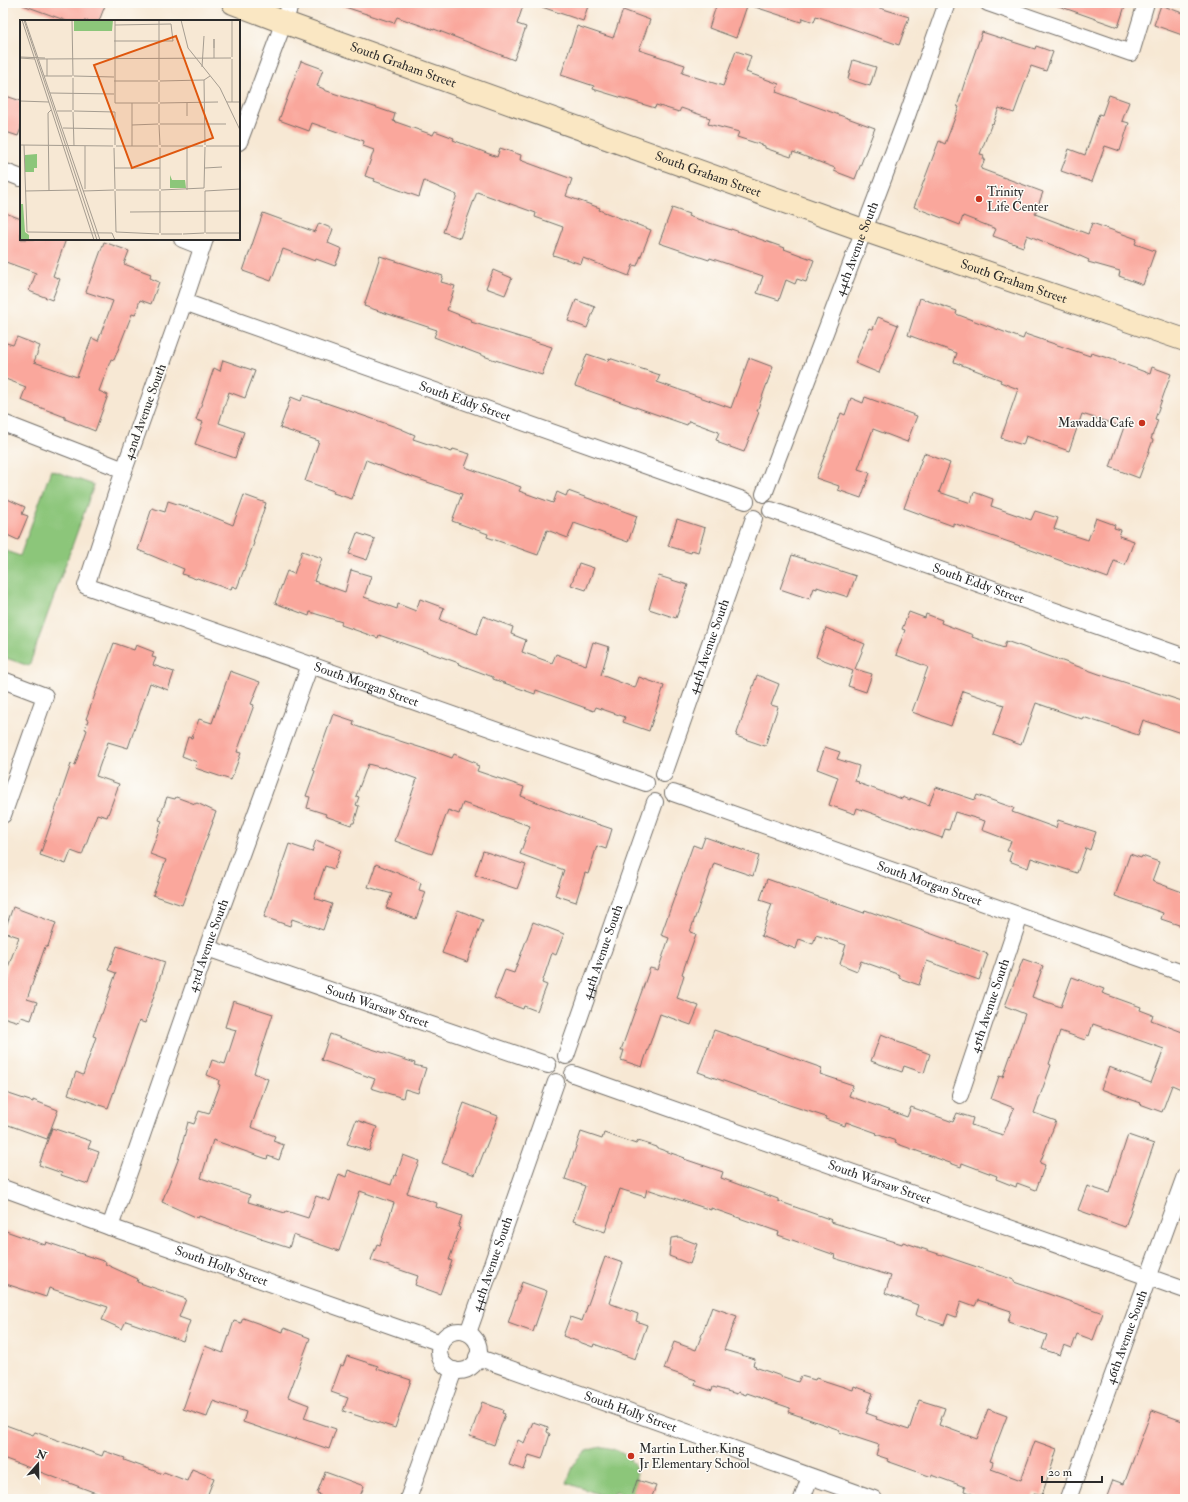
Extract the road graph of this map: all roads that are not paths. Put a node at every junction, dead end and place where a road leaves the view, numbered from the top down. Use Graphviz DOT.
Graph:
graph roads {
  1 [pos="234,3"];
  2 [pos="947,3"];
  3 [pos="988,3"];
  4 [pos="1146,3"];
  5 [pos="287,13"];
  6 [pos="240,139"];
  7 [pos="3,171"];
  8 [pos="20,178"];
  9 [pos="863,230"];
  10 [pos="188,240"];
  11 [pos="204,243"];
  12 [pos="184,302"];
  13 [pos="1185,340"];
  14 [pos="3,424"];
  15 [pos="124,470"];
  16 [pos="764,494"];
  17 [pos="746,501"];
  18 [pos="771,510"];
  19 [pos="754,518"];
  20 [pos="86,586"];
  21 [pos="1185,657"];
  22 [pos="310,665"];
  23 [pos="3,680"];
  24 [pos="664,774"];
  25 [pos="646,783"];
  26 [pos="673,793"];
  27 [pos="655,802"];
  28 [pos="3,815"];
  29 [pos="1020,916"];
  30 [pos="207,948"];
  31 [pos="1185,974"];
  32 [pos="566,1056"];
  33 [pos="548,1065"];
  34 [pos="573,1074"];
  35 [pos="556,1082"];
  36 [pos="960,1095"];
  37 [pos="1185,1176"];
  38 [pos="3,1188"];
  39 [pos="110,1227"];
  40 [pos="1149,1277"];
  41 [pos="1185,1290"];
  42 [pos="468,1333"];
  43 [pos="441,1343"];
  44 [pos="478,1357"];
  45 [pos="454,1370"];
  46 [pos="810,1477"];
  47 [pos="408,1499"];
  48 [pos="802,1499"];
  49 [pos="874,1499"];
  50 [pos="1068,1499"];
  1 -- 5 [label="street, South Graham Street"];
  2 -- 9 [label="street, 44th Avenue South"];
  3 -- 4 [label="street"];
  5 -- 6 [label="street"];
  5 -- 9 [label="street, South Graham Street"];
  7 -- 8 [label="street"];
  9 -- 13 [label="street, South Graham Street"];
  9 -- 16 [label="street, 44th Avenue South"];
  10 -- 11 [label="street"];
  11 -- 12 [label="street, 42nd Avenue South"];
  12 -- 15 [label="street, 42nd Avenue South"];
  12 -- 17 [label="street, South Eddy Street"];
  14 -- 15 [label="street"];
  15 -- 20 [label="street, 42nd Avenue South"];
  16 -- 17 [label="street"];
  16 -- 18 [label="street"];
  17 -- 19 [label="street"];
  18 -- 19 [label="street"];
  18 -- 21 [label="street, South Eddy Street"];
  19 -- 24 [label="street, 44th Avenue South"];
  20 -- 22 [label="street, South Morgan Street"];
  22 -- 25 [label="street, South Morgan Street"];
  22 -- 30 [label="street, 43rd Avenue South"];
  23 -- 28 [label="street"];
  24 -- 25 [label="street"];
  24 -- 26 [label="street"];
  25 -- 27 [label="street"];
  26 -- 27 [label="street"];
  26 -- 29 [label="street, South Morgan Street"];
  27 -- 32 [label="street, 44th Avenue South"];
  29 -- 31 [label="street, South Morgan Street"];
  29 -- 36 [label="street, 45th Avenue South"];
  30 -- 33 [label="street, South Warsaw Street"];
  30 -- 39 [label="street, 43rd Avenue South"];
  32 -- 33 [label="street"];
  32 -- 34 [label="street"];
  33 -- 35 [label="street"];
  34 -- 35 [label="street"];
  34 -- 40 [label="street, South Warsaw Street"];
  35 -- 42 [label="street, 44th Avenue South"];
  37 -- 40 [label="street, 46th Avenue South"];
  38 -- 39 [label="street, South Holly Street"];
  39 -- 43 [label="street, South Holly Street"];
  40 -- 41 [label="street, South Warsaw Street"];
  40 -- 50 [label="street, 46th Avenue South"];
  42 -- 43 [label="street"];
  42 -- 44 [label="street"];
  43 -- 45 [label="street"];
  44 -- 45 [label="street"];
  44 -- 46 [label="street, South Holly Street"];
  45 -- 47 [label="street"];
  46 -- 48 [label="street"];
  46 -- 49 [label="street, South Holly Street"];
}
